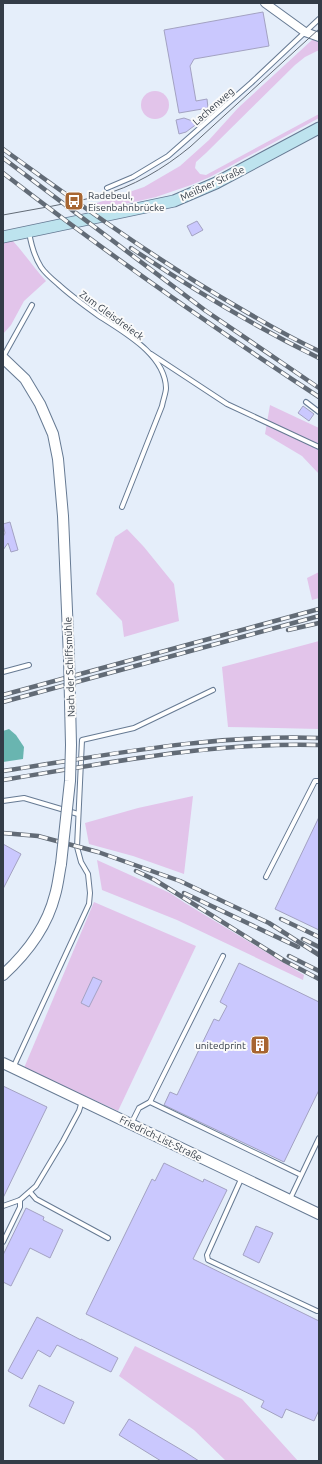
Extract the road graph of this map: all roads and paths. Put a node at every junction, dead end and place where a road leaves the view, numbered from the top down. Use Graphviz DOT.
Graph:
graph roads {
  1 [pos="265,3"];
  2 [pos="319,19"];
  3 [pos="305,32"];
  4 [pos="319,37"];
  5 [pos="319,128"];
  6 [pos="107,188"];
  7 [pos="28,232"];
  8 [pos="3,237"];
  9 [pos="32,305"];
  10 [pos="146,350"];
  11 [pos="3,357"];
  12 [pos="306,402"];
  13 [pos="319,412"];
  14 [pos="319,447"];
  15 [pos="122,508"];
  16 [pos="29,665"];
  17 [pos="3,672"];
  18 [pos="213,690"];
  19 [pos="319,781"];
  20 [pos="3,801"];
  21 [pos="78,814"];
  22 [pos="266,877"];
  23 [pos="223,956"];
  24 [pos="3,975"];
  25 [pos="3,1063"];
  26 [pos="13,1068"];
  27 [pos="82,1100"];
  28 [pos="150,1102"];
  29 [pos="131,1124"];
  30 [pos="319,1138"];
  31 [pos="301,1175"];
  32 [pos="242,1177"];
  33 [pos="30,1192"];
  34 [pos="289,1199"];
  35 [pos="20,1200"];
  36 [pos="3,1206"];
  37 [pos="319,1214"];
  38 [pos="108,1238"];
  39 [pos="3,1242"];
  40 [pos="316,1311"];
  1 -- 3 [label="street"];
  2 -- 3 [label="lane, Lachenweg"];
  3 -- 4 [label="street"];
  3 -- 6 [label="lane, Lachenweg"];
  5 -- 7 [label="main road, Meißner Straße"];
  7 -- 8 [label="main road, Meißner Straße"];
  7 -- 10 [label="lane, Zum Gleisdreieck"];
  9 -- 11 [label="lane"];
  10 -- 14 [label="lane"];
  10 -- 15 [label="lane, Zum Gleisdreieck"];
  11 -- 24 [label="street, Nach der Schiffsmühle, bridge"];
  12 -- 13 [label="lane"];
  16 -- 17 [label="lane"];
  18 -- 21 [label="lane"];
  19 -- 22 [label="lane"];
  20 -- 21 [label="lane"];
  21 -- 26 [label="lane"];
  23 -- 28 [label="lane"];
  25 -- 26 [label="street, Friedrich-List-Straße"];
  26 -- 27 [label="street, Friedrich-List-Straße"];
  27 -- 29 [label="street, Friedrich-List-Straße"];
  27 -- 33 [label="lane"];
  28 -- 29 [label="lane"];
  28 -- 31 [label="lane"];
  29 -- 32 [label="street, Friedrich-List-Straße"];
  30 -- 31 [label="lane"];
  31 -- 34 [label="lane"];
  32 -- 34 [label="street, Friedrich-List-Straße"];
  32 -- 40 [label="lane"];
  33 -- 35 [label="lane"];
  33 -- 38 [label="lane"];
  34 -- 37 [label="street, Friedrich-List-Straße"];
  35 -- 36 [label="lane"];
  35 -- 39 [label="lane"];
}
